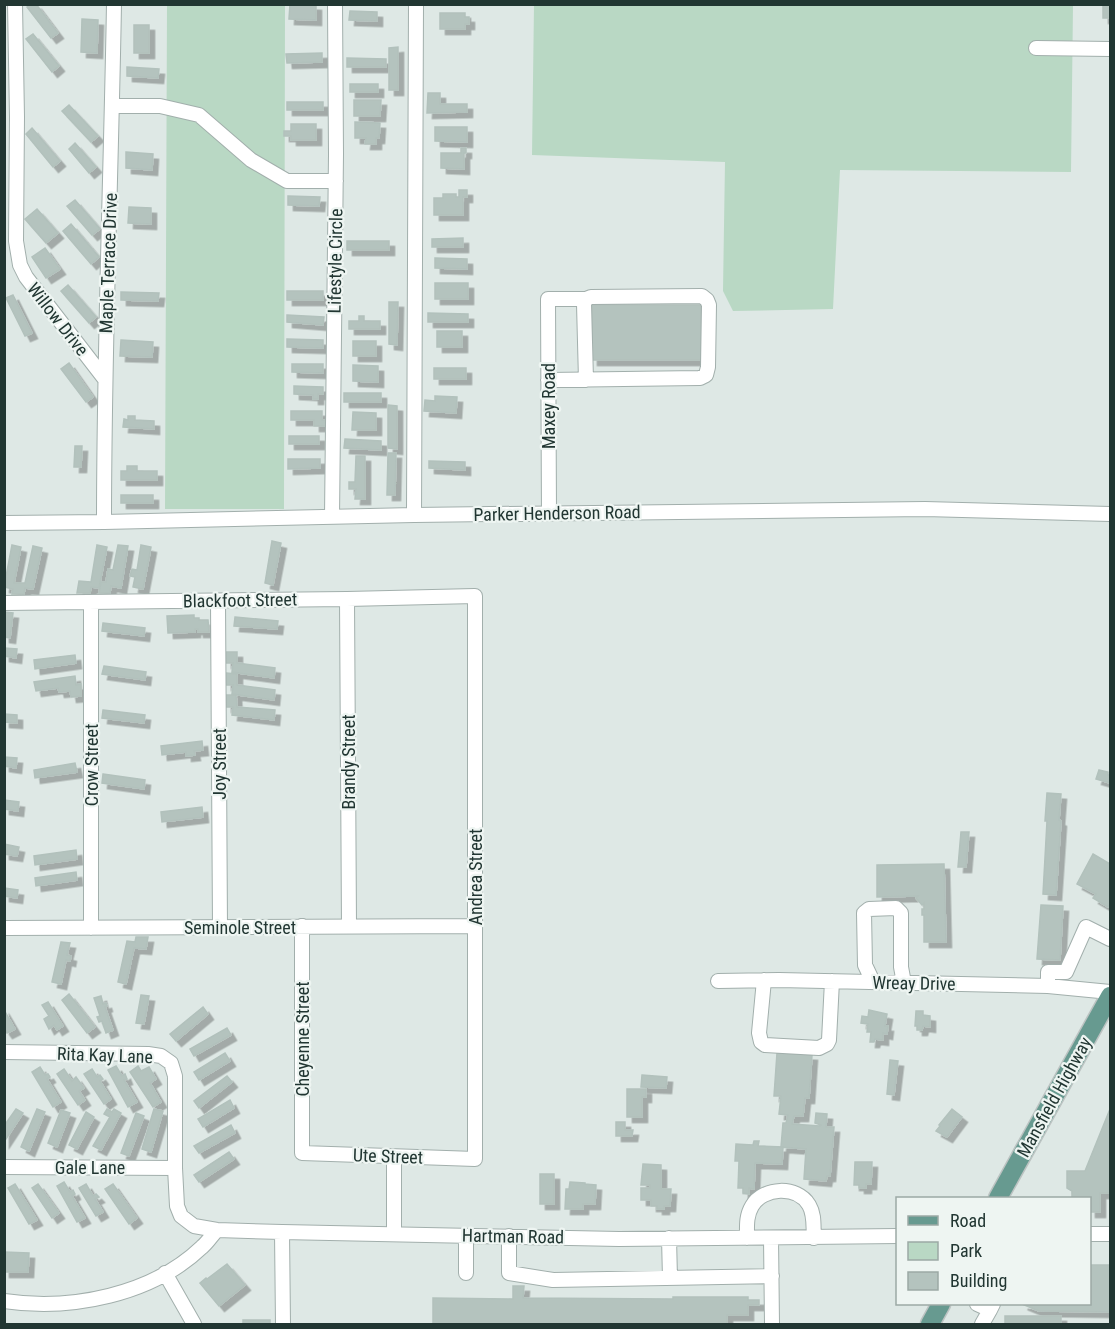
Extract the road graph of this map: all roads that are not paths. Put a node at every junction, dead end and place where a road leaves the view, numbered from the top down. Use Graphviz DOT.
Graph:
graph roads {
  1 [pos="15,4"];
  2 [pos="101,4"];
  3 [pos="335,4"];
  4 [pos="416,4"];
  5 [pos="114,11"];
  6 [pos="1036,48"];
  7 [pos="1110,49"];
  8 [pos="112,106"];
  9 [pos="336,181"];
  10 [pos="586,299"];
  11 [pos="104,378"];
  12 [pos="548,380"];
  13 [pos="586,380"];
  14 [pos="549,514"];
  15 [pos="1110,514"];
  16 [pos="414,515"];
  17 [pos="332,517"];
  18 [pos="104,522"];
  19 [pos="4,523"];
  20 [pos="475,596"];
  21 [pos="347,599"];
  22 [pos="218,600"];
  23 [pos="91,602"];
  24 [pos="4,603"];
  25 [pos="302,926"];
  26 [pos="349,926"];
  27 [pos="475,926"];
  28 [pos="220,927"];
  29 [pos="4,928"];
  30 [pos="91,928"];
  31 [pos="1110,939"];
  32 [pos="764,980"];
  33 [pos="718,981"];
  34 [pos="832,981"];
  35 [pos="873,982"];
  36 [pos="904,983"];
  37 [pos="1048,986"];
  38 [pos="1110,992"];
  39 [pos="1110,996"];
  40 [pos="4,1052"];
  41 [pos="302,1153"];
  42 [pos="394,1156"];
  43 [pos="475,1159"];
  44 [pos="4,1167"];
  45 [pos="175,1168"];
  46 [pos="999,1197"];
  47 [pos="217,1230"];
  48 [pos="282,1232"];
  49 [pos="394,1234"];
  50 [pos="1091,1234"];
  51 [pos="1110,1234"];
  52 [pos="466,1236"];
  53 [pos="509,1236"];
  54 [pos="896,1236"];
  55 [pos="669,1238"];
  56 [pos="747,1238"];
  57 [pos="771,1238"];
  58 [pos="813,1238"];
  59 [pos="165,1273"];
  60 [pos="466,1273"];
  61 [pos="772,1276"];
  62 [pos="670,1278"];
  63 [pos="4,1301"];
  64 [pos="940,1305"];
  65 [pos="992,1307"];
  66 [pos="194,1324"];
  67 [pos="283,1324"];
  68 [pos="772,1324"];
  69 [pos="930,1324"];
  70 [pos="982,1324"];
  1 -- 11 [label="street, Willow Drive"];
  2 -- 5 [label="street"];
  3 -- 9 [label="street, Lifestyle Circle"];
  4 -- 16 [label="street"];
  5 -- 8 [label="street, Maple Terrace Drive"];
  6 -- 7 [label="street"];
  8 -- 9 [label="street"];
  8 -- 11 [label="street, Maple Terrace Drive"];
  9 -- 17 [label="street, Lifestyle Circle"];
  10 -- 12 [label="street, Maxey Road"];
  10 -- 13 [label="street"];
  10 -- 13 [label="street"];
  11 -- 18 [label="street, Maple Terrace Drive"];
  12 -- 13 [label="street"];
  12 -- 14 [label="street, Maxey Road"];
  14 -- 15 [label="street, Parker Henderson Road"];
  14 -- 16 [label="street, Parker Henderson Road"];
  16 -- 17 [label="street, Parker Henderson Road"];
  17 -- 18 [label="street, Parker Henderson Road"];
  18 -- 19 [label="street, Parker Henderson Road"];
  20 -- 21 [label="street, Blackfoot Street"];
  20 -- 27 [label="street, Andrea Street"];
  21 -- 22 [label="street, Blackfoot Street"];
  21 -- 26 [label="street, Brandy Street"];
  22 -- 23 [label="street, Blackfoot Street"];
  22 -- 28 [label="street, Joy Street"];
  23 -- 24 [label="street, Blackfoot Street"];
  23 -- 30 [label="street, Crow Street"];
  25 -- 26 [label="street, Seminole Street"];
  25 -- 28 [label="street, Seminole Street"];
  25 -- 41 [label="street, Cheyenne Street"];
  26 -- 27 [label="street, Seminole Street"];
  27 -- 43 [label="street, Andrea Street"];
  28 -- 30 [label="street, Seminole Street"];
  29 -- 30 [label="street, Seminole Street"];
  31 -- 37 [label="street"];
  32 -- 33 [label="street, Wreay Drive"];
  32 -- 34 [label="street, Wreay Drive"];
  32 -- 34 [label="street"];
  34 -- 35 [label="street, Wreay Drive"];
  35 -- 36 [label="street, Wreay Drive"];
  35 -- 36 [label="street"];
  36 -- 37 [label="street, Wreay Drive"];
  37 -- 38 [label="street, Wreay Drive"];
  39 -- 46 [label="main road, Mansfield Highway"];
  40 -- 45 [label="street, Rita Kay Lane"];
  41 -- 42 [label="street, Ute Street"];
  42 -- 43 [label="street, Ute Street"];
  42 -- 49 [label="street"];
  44 -- 45 [label="street, Gale Lane"];
  45 -- 47 [label="street, Hartman Road"];
  47 -- 48 [label="street, Hartman Road"];
  47 -- 59 [label="street"];
  48 -- 49 [label="street, Hartman Road"];
  48 -- 67 [label="street"];
  49 -- 52 [label="street, Hartman Road"];
  50 -- 51 [label="street"];
  52 -- 53 [label="street, Hartman Road"];
  52 -- 60 [label="street"];
  53 -- 55 [label="street, Hartman Road"];
  53 -- 62 [label="street"];
  54 -- 58 [label="street, Hartman Road"];
  55 -- 56 [label="street, Hartman Road"];
  55 -- 62 [label="street"];
  56 -- 57 [label="street, Hartman Road"];
  56 -- 58 [label="street"];
  57 -- 58 [label="street, Hartman Road"];
  57 -- 61 [label="street"];
  59 -- 63 [label="street"];
  59 -- 66 [label="street"];
  61 -- 62 [label="street"];
  61 -- 68 [label="street"];
  64 -- 69 [label="main road"];
  65 -- 70 [label="street"];
}
